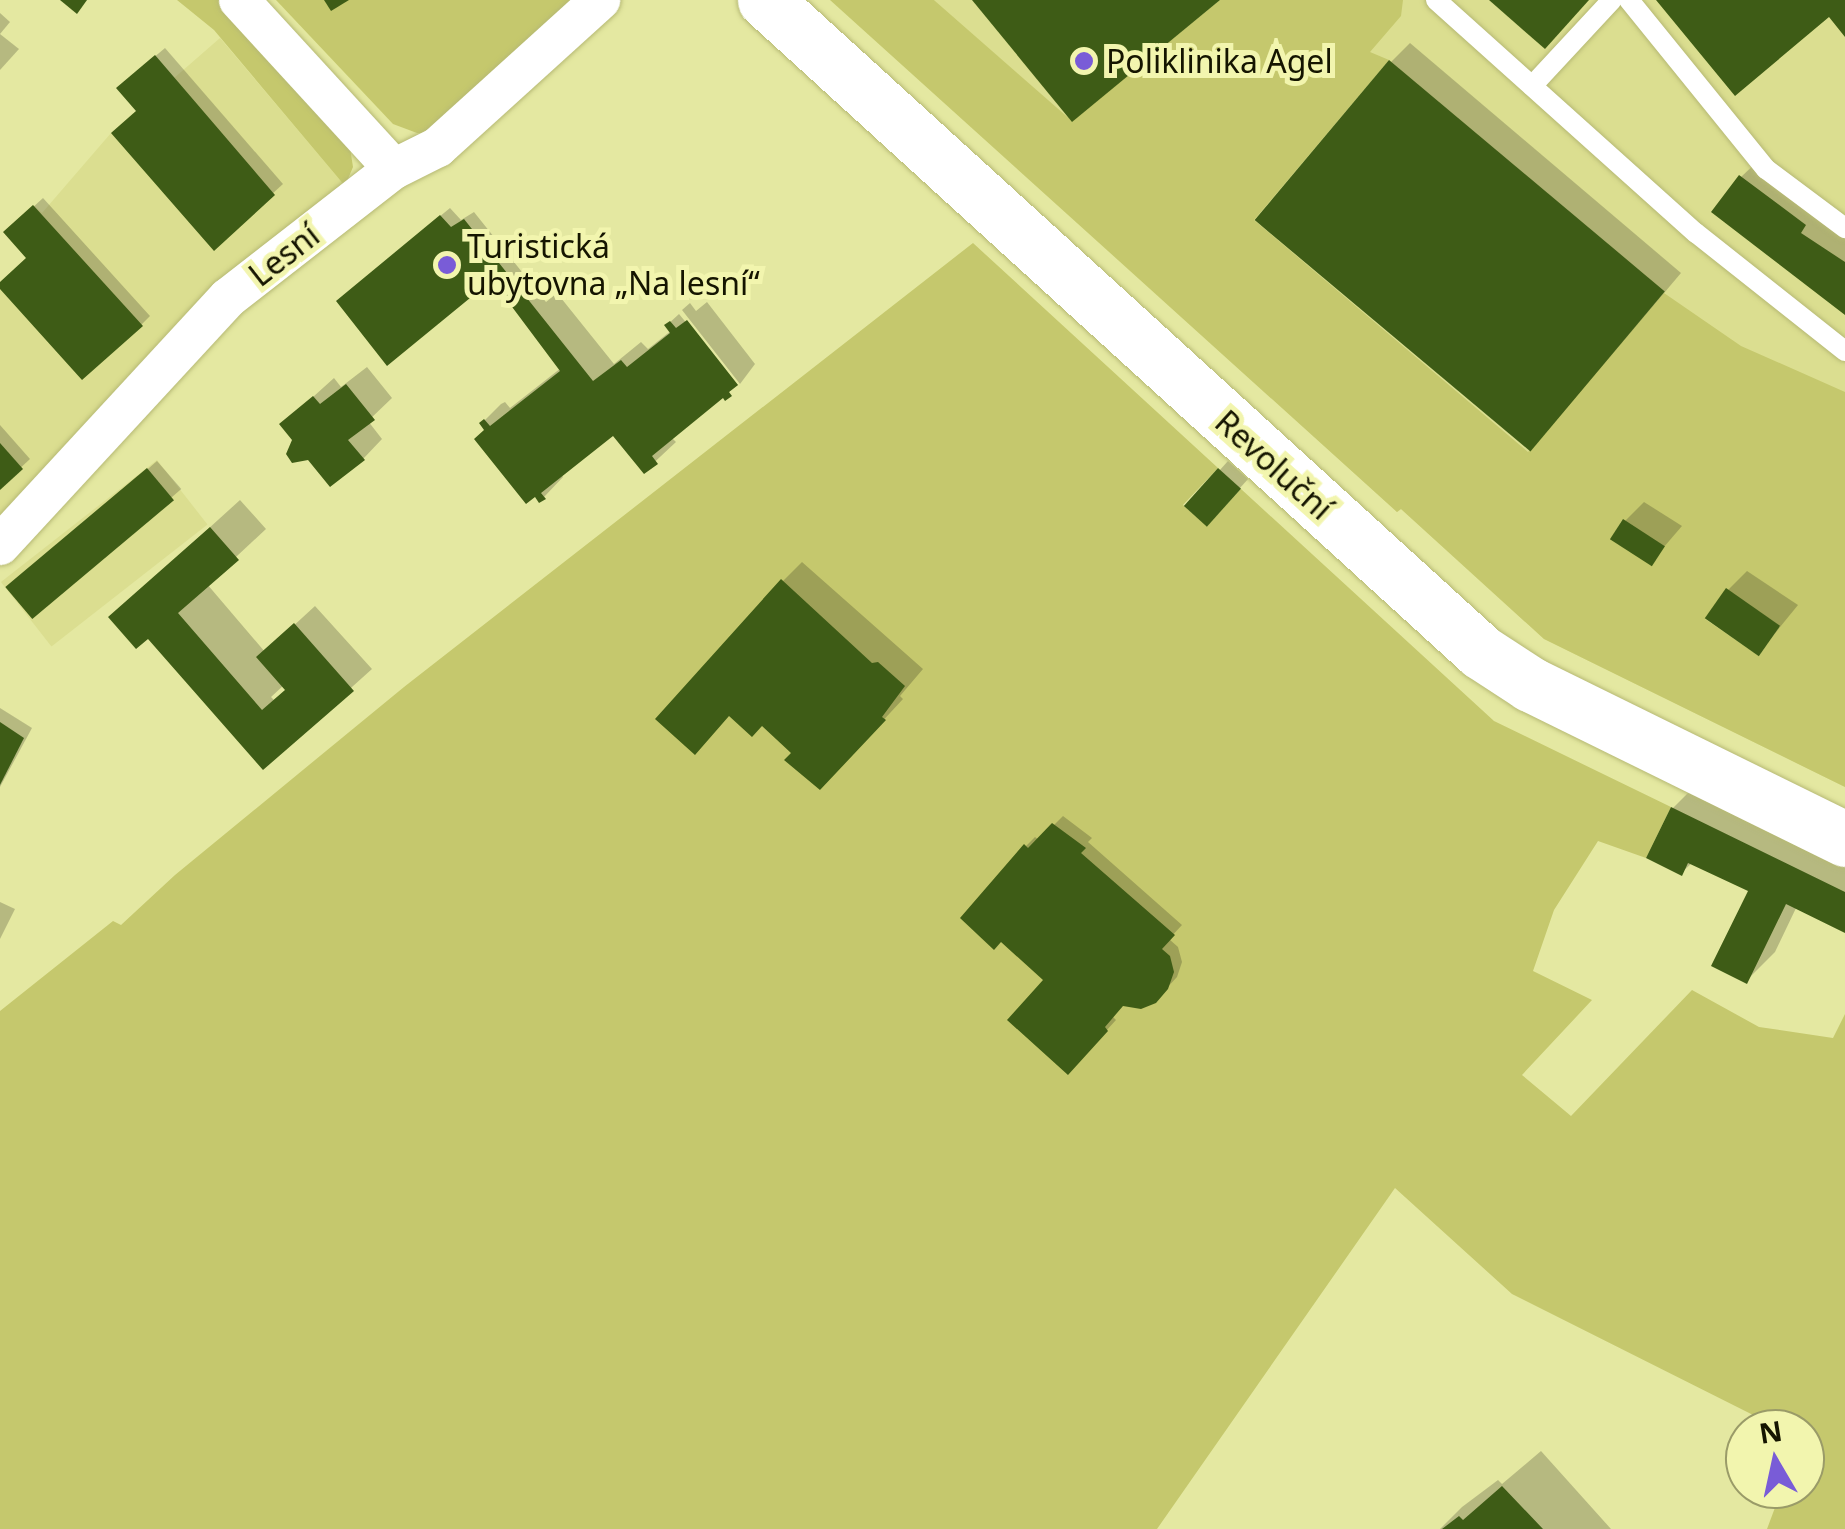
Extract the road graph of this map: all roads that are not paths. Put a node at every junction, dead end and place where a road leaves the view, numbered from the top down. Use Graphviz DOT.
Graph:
graph roads {
  1 [pos="240,0"];
  2 [pos="600,0"];
  3 [pos="765,0"];
  4 [pos="1436,0"];
  5 [pos="1612,0"];
  6 [pos="1629,0"];
  7 [pos="1532,86"];
  8 [pos="394,170"];
  9 [pos="1845,228"];
  10 [pos="1845,351"];
  11 [pos="0,545"];
  12 [pos="1845,839"];
  1 -- 8 [label="street"];
  2 -- 8 [label="street, Lesní"];
  3 -- 12 [label="main road, Revoluční"];
  4 -- 7 [label="lane"];
  5 -- 7 [label="lane"];
  6 -- 9 [label="lane"];
  7 -- 10 [label="lane"];
  8 -- 11 [label="street, Lesní"];
}
